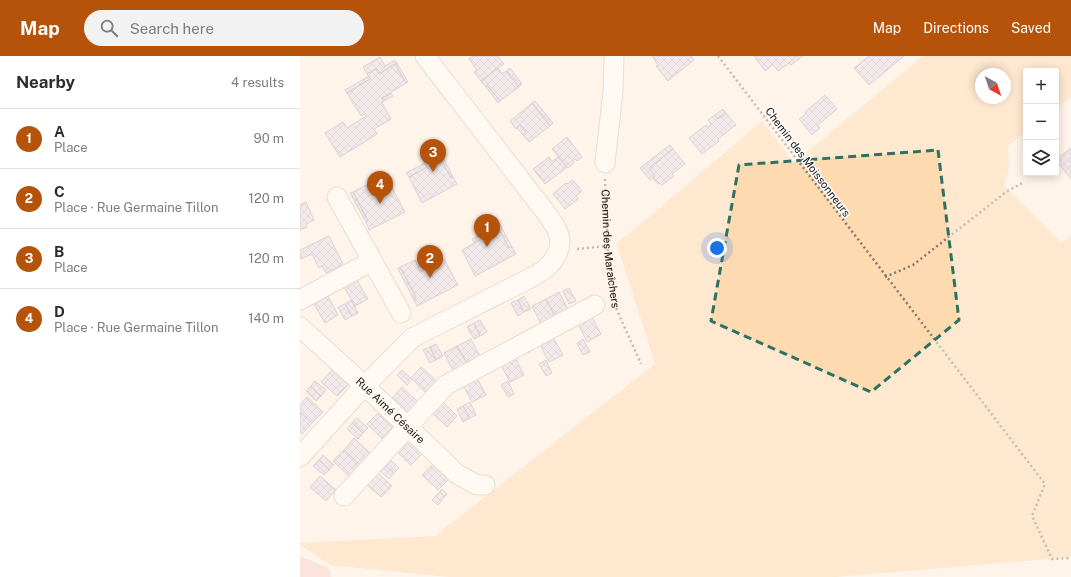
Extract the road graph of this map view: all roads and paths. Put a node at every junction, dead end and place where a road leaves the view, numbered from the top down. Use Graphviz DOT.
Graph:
graph roads {
  1 [pos="425,56"];
  2 [pos="614,56"];
  3 [pos="718,56"];
  4 [pos="605,163"];
  5 [pos="1024,182"];
  6 [pos="337,197"];
  7 [pos="607,246"];
  8 [pos="558,250"];
  9 [pos="372,261"];
  10 [pos="885,277"];
  11 [pos="300,300"];
  12 [pos="595,305"];
  13 [pos="401,313"];
  14 [pos="300,326"];
  15 [pos="641,364"];
  16 [pos="365,386"];
  17 [pos="407,427"];
  18 [pos="300,457"];
  19 [pos="485,485"];
  20 [pos="344,496"];
  21 [pos="1071,558"];
  22 [pos="300,569"];
  23 [pos="319,577"];
  1 -- 8 [label="street"];
  2 -- 4 [label="street"];
  3 -- 10 [label="path, Chemin des Moissonneurs"];
  4 -- 7 [label="path, Chemin des Maraîchers"];
  5 -- 10 [label="path"];
  6 -- 9 [label="street"];
  7 -- 8 [label="path"];
  7 -- 15 [label="path, Chemin des Maraîchers"];
  8 -- 16 [label="street"];
  9 -- 11 [label="street"];
  9 -- 13 [label="street"];
  10 -- 21 [label="path, Chemin des Moissonneurs"];
  12 -- 17 [label="street"];
  14 -- 16 [label="street, Rue Aimé Césaire"];
  16 -- 17 [label="street, Rue Aimé Césaire"];
  16 -- 18 [label="street"];
  17 -- 19 [label="street, Rue Aimé Césaire"];
  17 -- 20 [label="street"];
  22 -- 23 [label="main road"];
}
